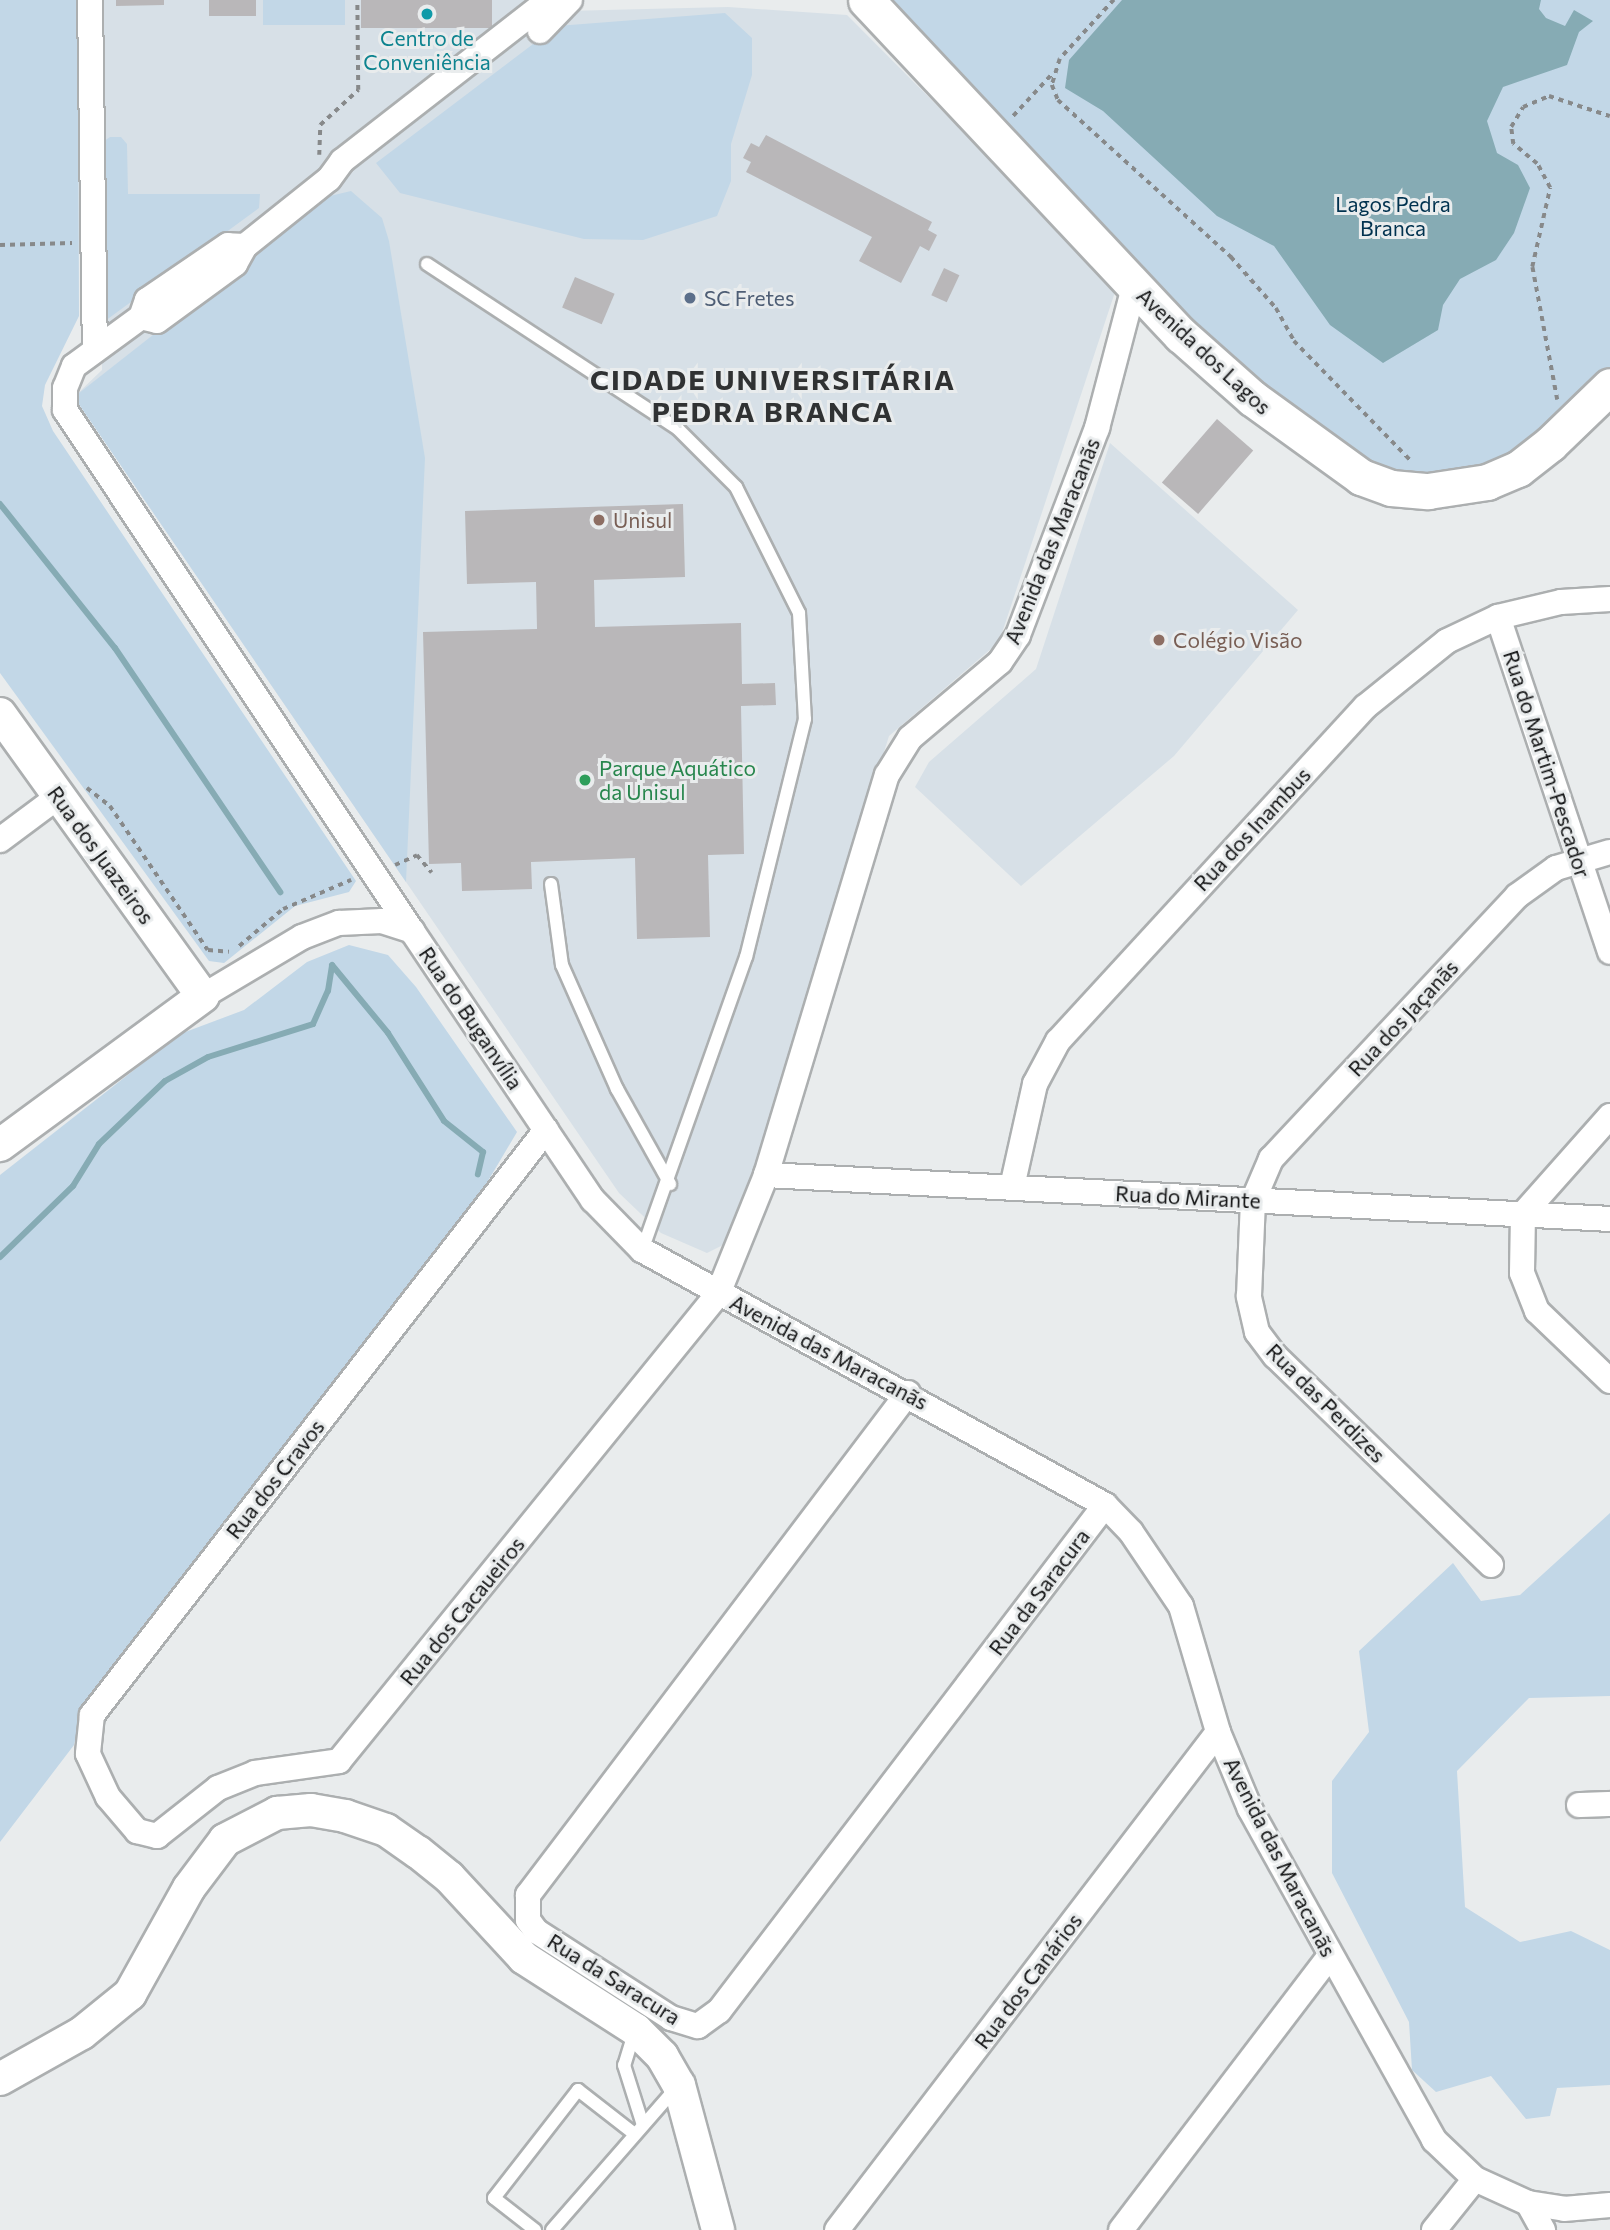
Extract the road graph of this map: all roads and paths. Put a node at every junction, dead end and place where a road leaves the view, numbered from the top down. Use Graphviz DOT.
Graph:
graph roads {
  1 [pos="90,0"];
  2 [pos="357,0"];
  3 [pos="549,0"];
  4 [pos="570,0"];
  5 [pos="866,0"];
  6 [pos="1114,0"];
  7 [pos="1055,71"];
  8 [pos="1610,116"];
  9 [pos="994,139"];
  10 [pos="318,149"];
  11 [pos="329,179"];
  12 [pos="92,243"];
  13 [pos="0,245"];
  14 [pos="427,264"];
  15 [pos="1134,287"];
  16 [pos="96,350"];
  17 [pos="1610,386"];
  18 [pos="1559,409"];
  19 [pos="1416,469"];
  20 [pos="1610,599"];
  21 [pos="1498,617"];
  22 [pos="0,715"];
  23 [pos="69,790"];
  24 [pos="0,840"];
  25 [pos="1610,852"];
  26 [pos="1579,859"];
  27 [pos="432,873"];
  28 [pos="374,874"];
  29 [pos="551,884"];
  30 [pos="412,931"];
  31 [pos="1610,952"];
  32 [pos="203,996"];
  33 [pos="1610,1116"];
  34 [pos="546,1130"];
  35 [pos="0,1145"];
  36 [pos="766,1175"];
  37 [pos="670,1184"];
  38 [pos="1012,1187"];
  39 [pos="1253,1201"];
  40 [pos="1523,1214"];
  41 [pos="1610,1219"];
  42 [pos="642,1250"];
  43 [pos="718,1294"];
  44 [pos="1610,1381"];
  45 [pos="908,1393"];
  46 [pos="1105,1505"];
  47 [pos="1491,1565"];
  48 [pos="1219,1732"];
  49 [pos="1610,1804"];
  50 [pos="1579,1805"];
  51 [pos="147,1835"];
  52 [pos="1330,1956"];
  53 [pos="636,2030"];
  54 [pos="0,2079"];
  55 [pos="679,2085"];
  56 [pos="642,2122"];
  57 [pos="632,2132"];
  58 [pos="1475,2179"];
  59 [pos="1528,2203"];
  60 [pos="1610,2205"];
  61 [pos="535,2230"];
  62 [pos="552,2230"];
  63 [pos="719,2230"];
  64 [pos="837,2230"];
  65 [pos="1121,2230"];
  66 [pos="1434,2230"];
  67 [pos="1544,2230"];
  1 -- 12 [label="street"];
  2 -- 10 [label="path"];
  3 -- 11 [label="street"];
  4 -- 11 [label="street"];
  5 -- 9 [label="main road, Avenida dos Lagos"];
  6 -- 7 [label="path"];
  7 -- 9 [label="path"];
  7 -- 19 [label="path"];
  8 -- 18 [label="path"];
  9 -- 15 [label="main road, Avenida dos Lagos"];
  11 -- 16 [label="street"];
  12 -- 13 [label="path"];
  12 -- 16 [label="street"];
  14 -- 37 [label="lane"];
  15 -- 17 [label="main road, Avenida dos Lagos"];
  15 -- 36 [label="street, Avenida das Maracanãs"];
  16 -- 28 [label="street"];
  20 -- 21 [label="street, Rua dos Inambus"];
  21 -- 26 [label="street, Rua do Martim-Pescador"];
  21 -- 38 [label="street, Rua dos Inambus"];
  22 -- 23 [label="street, Rua dos Juazeiros"];
  23 -- 24 [label="street"];
  23 -- 28 [label="path"];
  23 -- 32 [label="street, Rua dos Juazeiros"];
  25 -- 26 [label="street, Rua dos Jaçanãs"];
  26 -- 31 [label="street, Rua do Martim-Pescador"];
  26 -- 39 [label="street, Rua dos Jaçanãs"];
  27 -- 28 [label="path"];
  28 -- 30 [label="street"];
  29 -- 37 [label="lane"];
  30 -- 32 [label="street, Rua do Buganvília"];
  30 -- 34 [label="street, Rua do Buganvília"];
  32 -- 35 [label="street, Rua do Buganvília"];
  33 -- 40 [label="street"];
  34 -- 42 [label="street, Rua do Buganvília"];
  34 -- 51 [label="street, Rua dos Cravos"];
  36 -- 38 [label="street, Rua do Mirante"];
  36 -- 43 [label="street, Avenida das Maracanãs"];
  37 -- 42 [label="lane"];
  38 -- 39 [label="street, Rua do Mirante"];
  39 -- 40 [label="street, Rua do Mirante"];
  39 -- 47 [label="street, Rua das Perdizes"];
  40 -- 41 [label="street, Rua do Mirante"];
  40 -- 44 [label="street"];
  42 -- 43 [label="street, Rua do Buganvília"];
  43 -- 45 [label="street, Avenida das Maracanãs"];
  43 -- 51 [label="street, Rua dos Cacaueiros"];
  45 -- 46 [label="street, Avenida das Maracanãs"];
  45 -- 46 [label="street, Rua da Saracura"];
  46 -- 48 [label="street, Avenida das Maracanãs"];
  48 -- 52 [label="street, Avenida das Maracanãs"];
  48 -- 64 [label="street, Rua dos Canários"];
  49 -- 50 [label="street"];
  52 -- 58 [label="street, Avenida das Maracanãs"];
  52 -- 65 [label="street"];
  53 -- 54 [label="street"];
  53 -- 55 [label="street"];
  53 -- 56 [label="lane"];
  55 -- 56 [label="lane"];
  55 -- 63 [label="street"];
  56 -- 57 [label="lane"];
  57 -- 61 [label="lane"];
  57 -- 62 [label="lane"];
  58 -- 59 [label="street, Avenida das Maracanãs"];
  58 -- 66 [label="street"];
  59 -- 60 [label="street, Avenida das Maracanãs"];
  59 -- 67 [label="street"];
}
